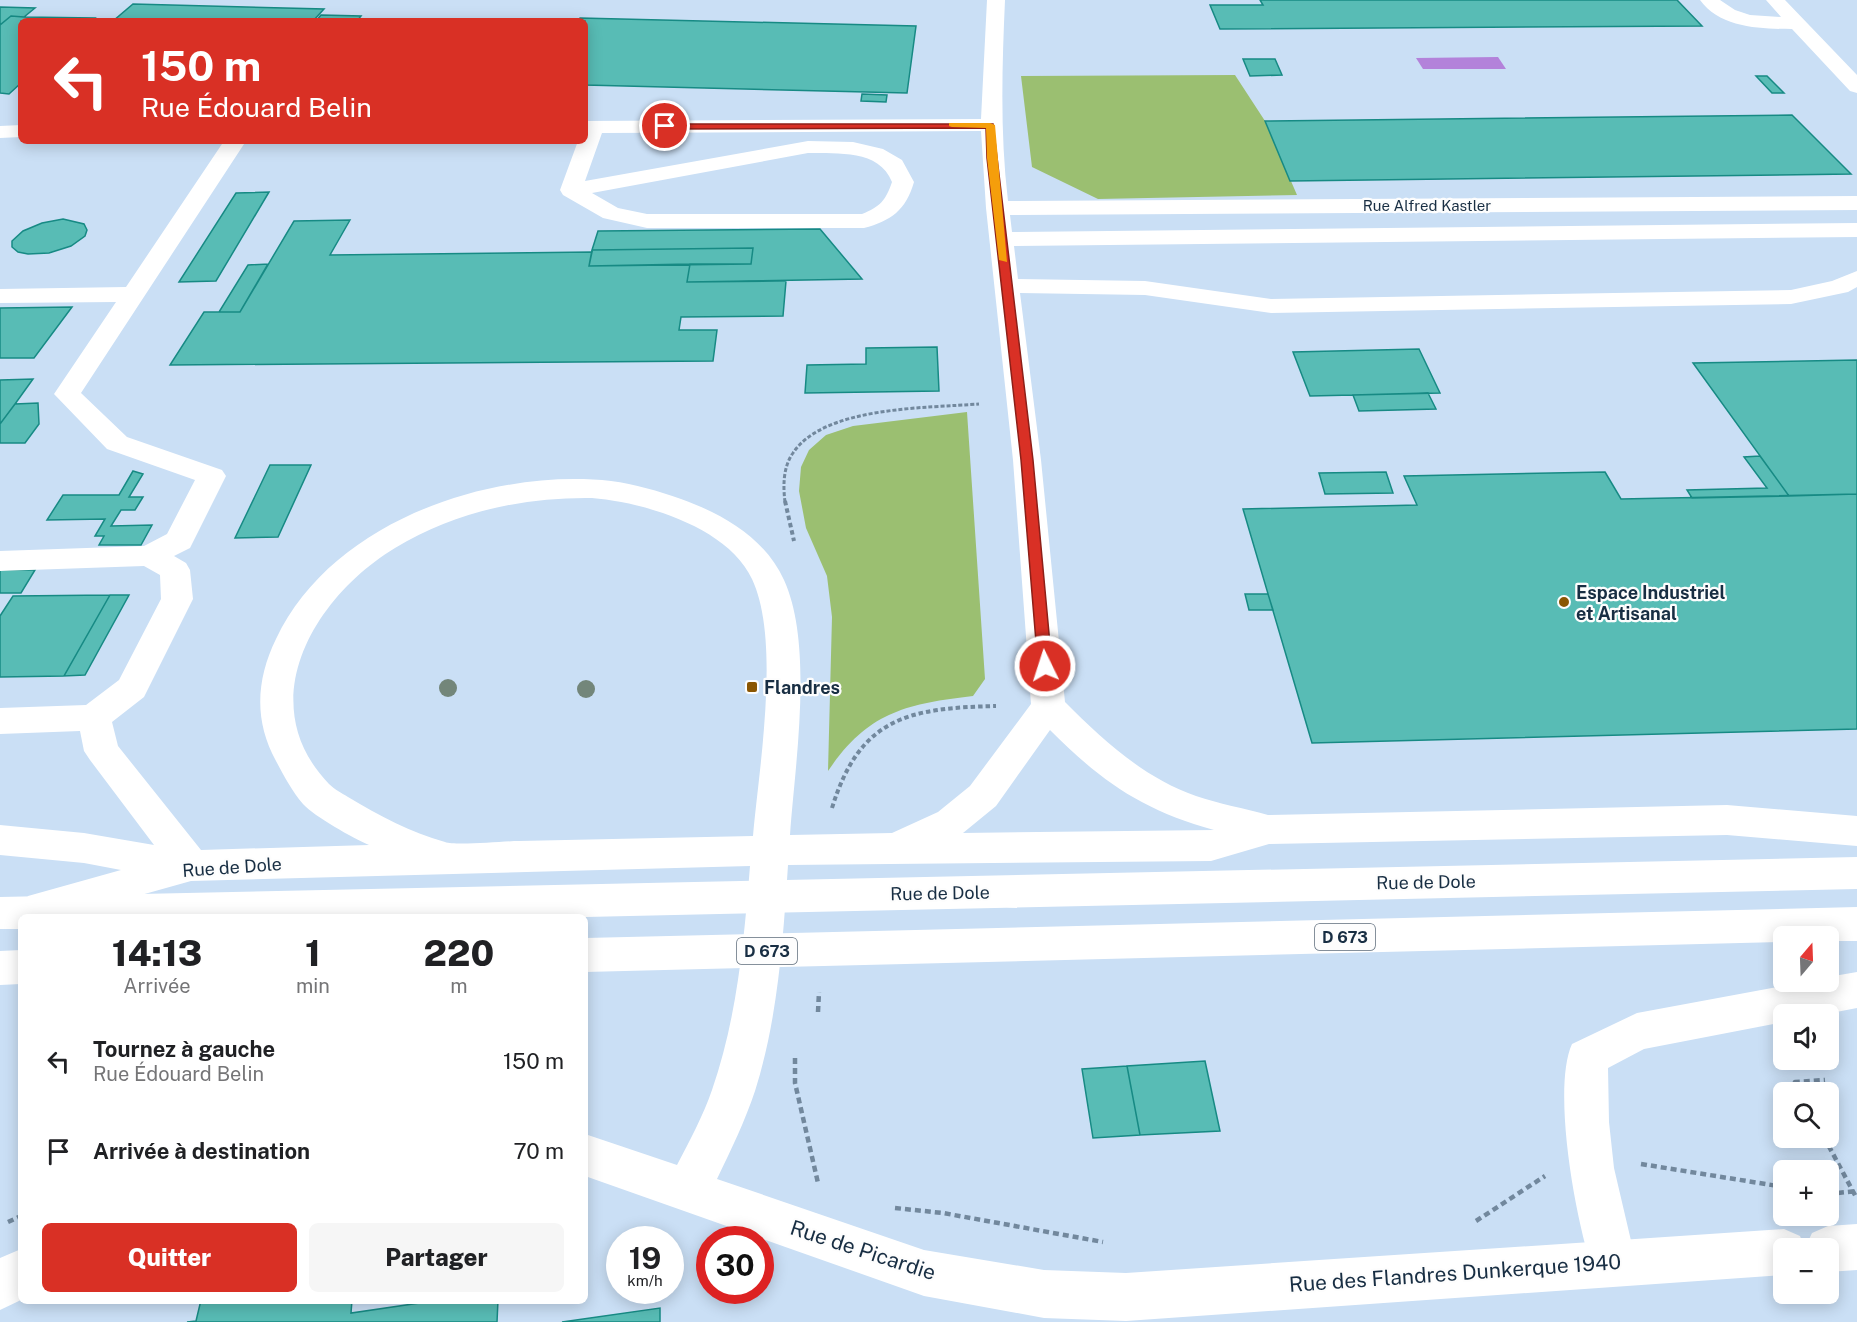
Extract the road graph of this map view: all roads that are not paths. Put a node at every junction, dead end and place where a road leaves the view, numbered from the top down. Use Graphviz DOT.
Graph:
graph roads {
  1 [pos="996,0"];
  2 [pos="1709,0"];
  3 [pos="1775,0"];
  4 [pos="1797,23"];
  5 [pos="1857,87"];
  6 [pos="990,125"];
  7 [pos="589,127"];
  8 [pos="18,131"];
  9 [pos="0,132"];
  10 [pos="233,144"];
  11 [pos="584,144"];
  12 [pos="570,190"];
  13 [pos="1814,203"];
  14 [pos="1857,203"];
  15 [pos="997,208"];
  16 [pos="1856,231"];
  17 [pos="1001,239"];
  18 [pos="1857,278"];
  19 [pos="1007,286"];
  20 [pos="134,294"];
  21 [pos="0,296"];
  22 [pos="149,556"];
  23 [pos="0,561"];
  24 [pos="1048,706"];
  25 [pos="94,718"];
  26 [pos="0,721"];
  27 [pos="1269,830"];
  28 [pos="1857,831"];
  29 [pos="0,840"];
  30 [pos="895,849"];
  31 [pos="446,858"];
  32 [pos="190,867"];
  33 [pos="1857,873"];
  34 [pos="11,913"];
  35 [pos="1857,924"];
  36 [pos="588,955"];
  37 [pos="18,967"];
  38 [pos="0,968"];
  39 [pos="1857,990"];
  40 [pos="588,1156"];
  41 [pos="688,1191"];
  42 [pos="1857,1247"];
  43 [pos="1839,1248"];
  44 [pos="1773,1253"];
  45 [pos="1613,1262"];
  46 [pos="18,1274"];
  47 [pos="0,1286"];
  48 [pos="1128,1310"];
  1 -- 6 [label="street"];
  2 -- 4 [label="street"];
  3 -- 4 [label="street"];
  4 -- 5 [label="street"];
  6 -- 7 [label="street"];
  6 -- 15 [label="street"];
  8 -- 9 [label="street"];
  10 -- 20 [label="street"];
  11 -- 12 [label="street"];
  12 -- 12 [label="street"];
  13 -- 14 [label="street, Rue Alfred Kastler"];
  13 -- 15 [label="street, Rue Alfred Kastler"];
  13 -- 16 [label="street"];
  15 -- 17 [label="street"];
  16 -- 17 [label="street, Rue Alfred Kastler"];
  17 -- 19 [label="street"];
  18 -- 19 [label="street"];
  19 -- 24 [label="street"];
  20 -- 21 [label="street"];
  20 -- 22 [label="street"];
  22 -- 23 [label="street"];
  22 -- 25 [label="street"];
  24 -- 27 [label="street"];
  24 -- 30 [label="street"];
  25 -- 26 [label="street"];
  25 -- 32 [label="street"];
  27 -- 28 [label="street, Rue de Dole"];
  27 -- 30 [label="street, Rue de Dole"];
  29 -- 32 [label="street"];
  30 -- 31 [label="street, Rue de Dole"];
  31 -- 32 [label="street, Rue de Dole"];
  31 -- 41 [label="street, Rue de Dole"];
  32 -- 34 [label="street, Rue de Dole"];
  33 -- 34 [label="street, Rue de Dole"];
  35 -- 36 [label="street, D 673"];
  37 -- 38 [label="street"];
  39 -- 45 [label="street"];
  40 -- 41 [label="street, Rue de Picardie"];
  41 -- 48 [label="street, Rue de Picardie"];
  42 -- 43 [label="street"];
  44 -- 45 [label="street, Rue des Flandres Dunkerque 1940"];
  45 -- 48 [label="street, Rue des Flandres Dunkerque 1940"];
  46 -- 47 [label="street"];
}
